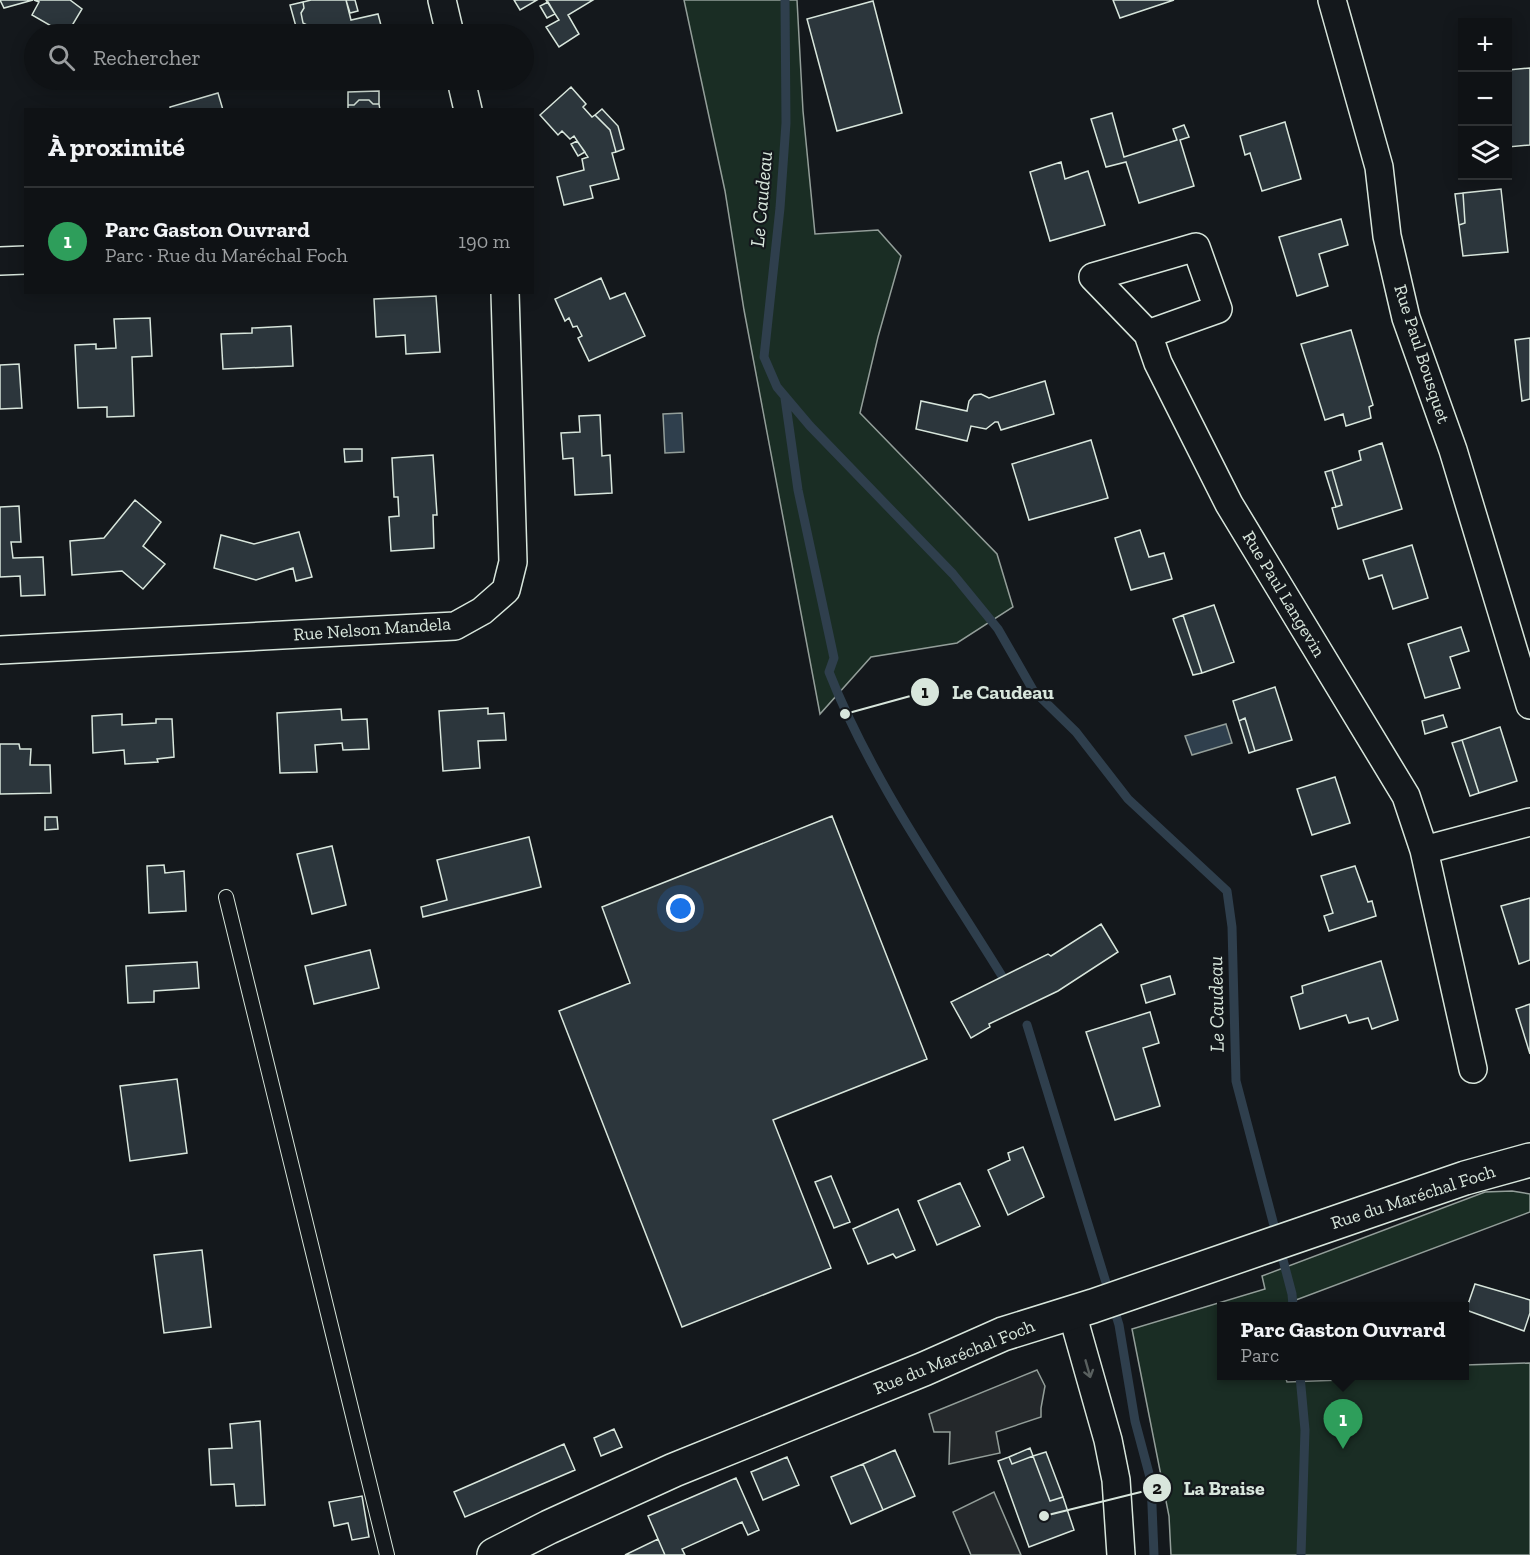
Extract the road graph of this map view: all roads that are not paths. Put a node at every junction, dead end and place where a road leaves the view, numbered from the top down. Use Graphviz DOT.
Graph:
graph roads {
  1 [pos="442,0"];
  2 [pos="1332,0"];
  3 [pos="448,24"];
  4 [pos="463,90"];
  5 [pos="468,108"];
  6 [pos="24,260"];
  7 [pos="0,261"];
  8 [pos="505,294"];
  9 [pos="1148,334"];
  10 [pos="0,650"];
  11 [pos="1530,705"];
  12 [pos="1530,822"];
  13 [pos="1424,850"];
  14 [pos="226,897"];
  15 [pos="1473,1069"];
  16 [pos="1530,1160"];
  17 [pos="1083,1309"];
  18 [pos="387,1555"];
  19 [pos="494,1555"];
  20 [pos="1121,1555"];
  1 -- 3 [label="street"];
  2 -- 11 [label="street, Rue Paul Bousquet"];
  4 -- 5 [label="street"];
  6 -- 7 [label="street"];
  8 -- 10 [label="street, Rue Nelson Mandela"];
  9 -- 13 [label="street, Rue Paul Langevin"];
  12 -- 13 [label="street"];
  13 -- 15 [label="street, Rue Paul Langevin"];
  14 -- 18 [label="lane"];
  16 -- 17 [label="main road, Rue du Maréchal Foch"];
  17 -- 19 [label="main road, Rue du Maréchal Foch"];
  17 -- 20 [label="street, one-way"];
}
